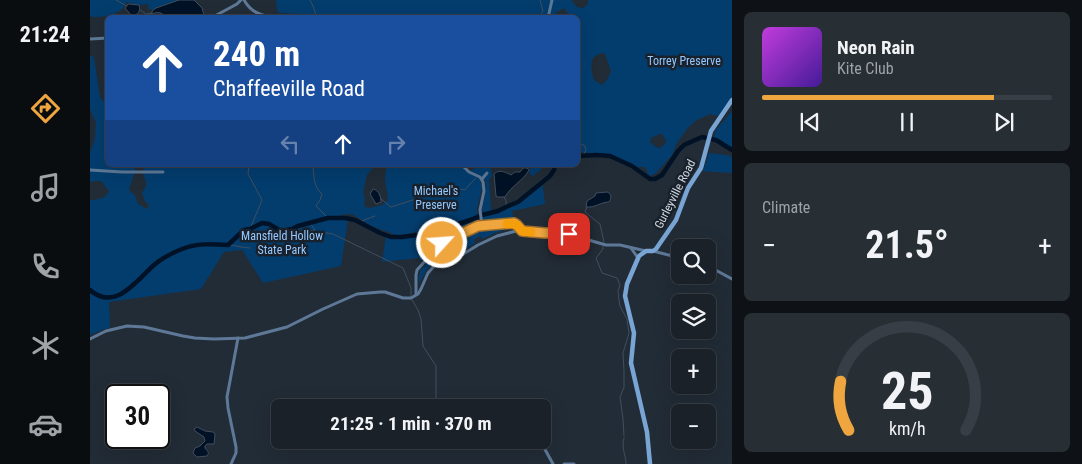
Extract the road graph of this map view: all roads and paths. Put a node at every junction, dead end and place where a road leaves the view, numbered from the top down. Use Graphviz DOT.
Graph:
graph roads {
  1 [pos="552,0"];
  2 [pos="242,2"];
  3 [pos="217,15"];
  4 [pos="260,15"];
  5 [pos="549,15"];
  6 [pos="90,38"];
  7 [pos="105,38"];
  8 [pos="732,100"];
  9 [pos="464,167"];
  10 [pos="90,170"];
  11 [pos="163,172"];
  12 [pos="487,172"];
  13 [pos="482,180"];
  14 [pos="482,225"];
  15 [pos="522,231"];
  16 [pos="631,247"];
  17 [pos="646,250"];
  18 [pos="652,251"];
  19 [pos="671,256"];
  20 [pos="638,258"];
  21 [pos="716,270"];
  22 [pos="732,279"];
  23 [pos="416,295"];
  24 [pos="238,338"];
  25 [pos="90,339"];
  26 [pos="545,449"];
  27 [pos="231,464"];
  28 [pos="553,464"];
  29 [pos="564,464"];
  30 [pos="574,464"];
  31 [pos="650,464"];
  1 -- 5 [label="street"];
  2 -- 3 [label="street"];
  2 -- 4 [label="street"];
  6 -- 7 [label="street"];
  8 -- 18 [label="street, Gurleyville Road"];
  9 -- 13 [label="street"];
  10 -- 11 [label="street"];
  12 -- 13 [label="street"];
  13 -- 14 [label="street"];
  14 -- 15 [label="street"];
  14 -- 23 [label="street"];
  15 -- 16 [label="street"];
  15 -- 23 [label="street"];
  16 -- 17 [label="street"];
  16 -- 20 [label="street"];
  17 -- 18 [label="street"];
  17 -- 20 [label="street"];
  18 -- 19 [label="street"];
  20 -- 31 [label="street"];
  21 -- 22 [label="street"];
  23 -- 24 [label="street"];
  24 -- 25 [label="street"];
  24 -- 27 [label="street"];
  26 -- 28 [label="street"];
  29 -- 30 [label="street"];
}
